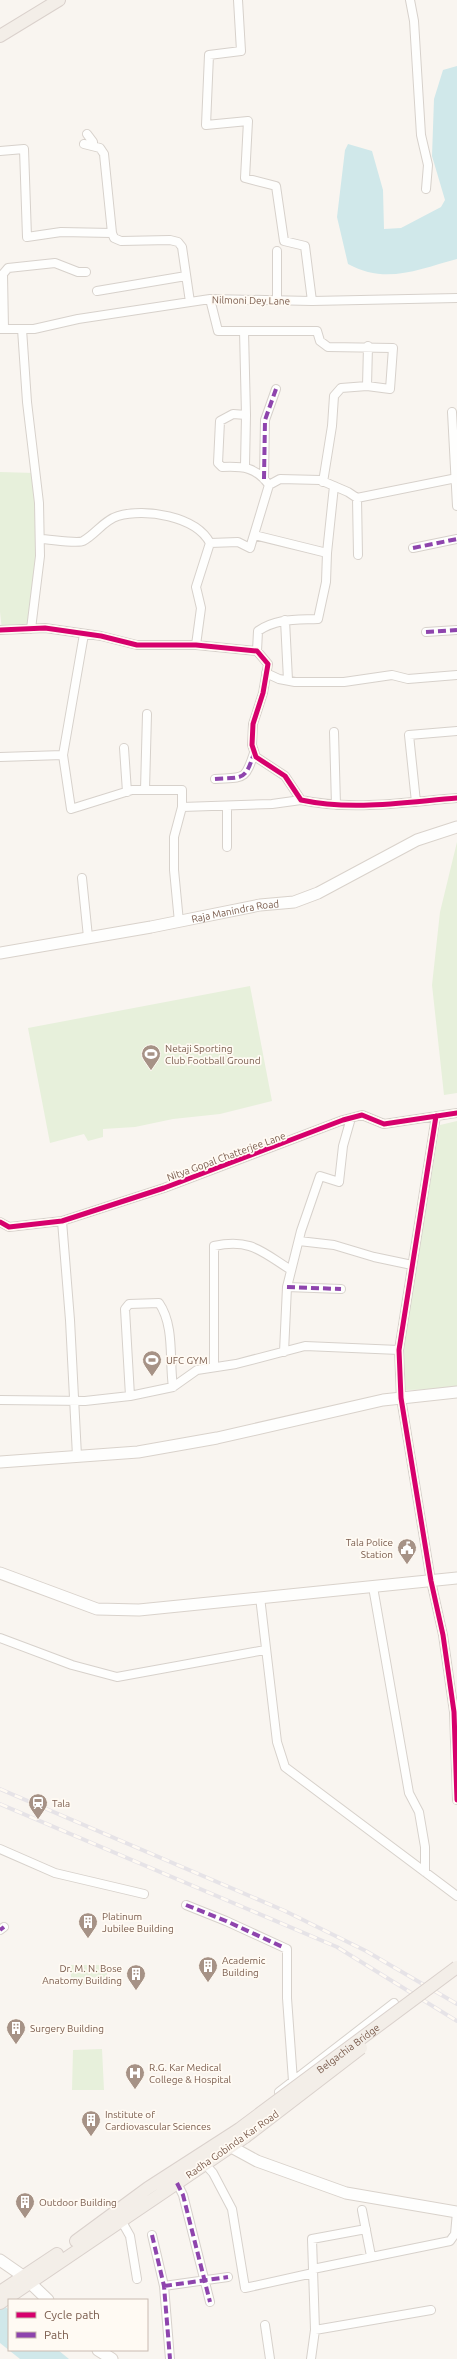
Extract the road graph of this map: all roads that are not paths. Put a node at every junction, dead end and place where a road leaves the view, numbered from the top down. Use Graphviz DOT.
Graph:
graph roads {
  1 [pos="60,0"];
  2 [pos="238,0"];
  3 [pos="410,0"];
  4 [pos="0,36"];
  5 [pos="87,134"];
  6 [pos="84,144"];
  7 [pos="93,146"];
  8 [pos="0,151"];
  9 [pos="426,189"];
  10 [pos="112,233"];
  11 [pos="277,251"];
  12 [pos="86,272"];
  13 [pos="186,276"];
  14 [pos="97,291"];
  15 [pos="457,298"];
  16 [pos="210,299"];
  17 [pos="277,301"];
  18 [pos="312,301"];
  19 [pos="190,302"];
  20 [pos="2,329"];
  21 [pos="22,329"];
  22 [pos="244,331"];
  23 [pos="368,346"];
  24 [pos="366,386"];
  25 [pos="276,389"];
  26 [pos="452,412"];
  27 [pos="246,415"];
  28 [pos="245,466"];
  29 [pos="456,478"];
  30 [pos="267,482"];
  31 [pos="323,482"];
  32 [pos="334,486"];
  33 [pos="357,498"];
  34 [pos="457,506"];
  35 [pos="254,535"];
  36 [pos="40,539"];
  37 [pos="457,539"];
  38 [pos="210,543"];
  39 [pos="413,548"];
  40 [pos="327,554"];
  41 [pos="358,555"];
  42 [pos="285,620"];
  43 [pos="0,630"];
  44 [pos="31,630"];
  45 [pos="457,630"];
  46 [pos="426,632"];
  47 [pos="84,634"];
  48 [pos="196,645"];
  49 [pos="257,651"];
  50 [pos="266,673"];
  51 [pos="457,675"];
  52 [pos="288,680"];
  53 [pos="147,714"];
  54 [pos="457,731"];
  55 [pos="334,732"];
  56 [pos="124,748"];
  57 [pos="254,753"];
  58 [pos="63,755"];
  59 [pos="0,757"];
  60 [pos="216,779"];
  61 [pos="145,790"];
  62 [pos="127,792"];
  63 [pos="457,798"];
  64 [pos="301,800"];
  65 [pos="416,802"];
  66 [pos="336,805"];
  67 [pos="227,806"];
  68 [pos="182,808"];
  69 [pos="457,827"];
  70 [pos="227,847"];
  71 [pos="82,878"];
  72 [pos="179,922"];
  73 [pos="88,937"];
  74 [pos="0,952"];
  75 [pos="457,1114"];
  76 [pos="436,1116"];
  77 [pos="351,1118"];
  78 [pos="62,1221"];
  79 [pos="0,1222"];
  80 [pos="299,1241"];
  81 [pos="412,1265"];
  82 [pos="291,1270"];
  83 [pos="287,1287"];
  84 [pos="341,1289"];
  85 [pos="399,1350"];
  86 [pos="284,1352"];
  87 [pos="214,1366"];
  88 [pos="173,1387"];
  89 [pos="457,1392"];
  90 [pos="130,1396"];
  91 [pos="401,1398"];
  92 [pos="0,1400"];
  93 [pos="74,1401"];
  94 [pos="77,1456"];
  95 [pos="0,1462"];
  96 [pos="0,1573"];
  97 [pos="457,1578"];
  98 [pos="431,1581"];
  99 [pos="373,1587"];
  100 [pos="260,1597"];
  101 [pos="0,1638"];
  102 [pos="265,1650"];
  103 [pos="457,1800"];
  104 [pos="0,1849"];
  105 [pos="425,1872"];
  106 [pos="144,1894"];
  107 [pos="457,1896"];
  108 [pos="186,1905"];
  109 [pos="457,1968"];
  110 [pos="457,1977"];
  111 [pos="394,2003"];
  112 [pos="293,2081"];
  113 [pos="242,2133"];
  114 [pos="221,2141"];
  115 [pos="231,2148"];
  116 [pos="205,2164"];
  117 [pos="176,2183"];
  118 [pos="149,2190"];
  119 [pos="362,2210"];
  120 [pos="457,2212"];
  121 [pos="121,2220"];
  122 [pos="366,2229"];
  123 [pos="152,2236"];
  124 [pos="371,2256"];
  125 [pos="0,2260"];
  126 [pos="313,2271"];
  127 [pos="228,2277"];
  128 [pos="137,2279"];
  129 [pos="205,2280"];
  130 [pos="22,2283"];
  131 [pos="164,2286"];
  132 [pos="0,2292"];
  133 [pos="46,2299"];
  134 [pos="210,2302"];
  135 [pos="0,2303"];
  136 [pos="431,2310"];
  137 [pos="265,2325"];
  138 [pos="315,2330"];
  139 [pos="100,2351"];
  140 [pos="112,2359"];
  141 [pos="170,2359"];
  142 [pos="270,2359"];
  143 [pos="312,2359"];
  1 -- 4 [label="main road"];
  2 -- 18 [label="street"];
  3 -- 9 [label="street"];
  5 -- 7 [label="street"];
  6 -- 7 [label="street"];
  7 -- 10 [label="street"];
  8 -- 10 [label="street"];
  10 -- 13 [label="street"];
  11 -- 17 [label="street"];
  12 -- 20 [label="street"];
  13 -- 14 [label="street"];
  13 -- 19 [label="street"];
  15 -- 18 [label="street, Nilmoni Dey Lane"];
  16 -- 17 [label="street, Nilmoni Dey Lane"];
  16 -- 19 [label="street, Nilmoni Dey Lane"];
  16 -- 22 [label="street"];
  17 -- 18 [label="street, Nilmoni Dey Lane"];
  19 -- 21 [label="street, Nilmoni Dey Lane"];
  20 -- 21 [label="street, Nilmoni Dey Lane"];
  21 -- 36 [label="street"];
  22 -- 23 [label="street"];
  22 -- 27 [label="street"];
  23 -- 24 [label="street"];
  23 -- 24 [label="street"];
  24 -- 31 [label="street"];
  25 -- 30 [label="street"];
  26 -- 29 [label="street"];
  27 -- 28 [label="street"];
  27 -- 28 [label="street"];
  28 -- 30 [label="street"];
  29 -- 33 [label="street"];
  29 -- 34 [label="street"];
  30 -- 31 [label="street"];
  30 -- 35 [label="street"];
  31 -- 32 [label="street"];
  32 -- 33 [label="street"];
  32 -- 40 [label="street"];
  33 -- 41 [label="street"];
  35 -- 38 [label="street"];
  35 -- 40 [label="street"];
  36 -- 38 [label="street"];
  36 -- 44 [label="street"];
  37 -- 39 [label="street"];
  38 -- 48 [label="street"];
  40 -- 42 [label="street"];
  42 -- 49 [label="street"];
  42 -- 52 [label="street"];
  43 -- 44 [label="street"];
  44 -- 47 [label="street"];
  45 -- 46 [label="street"];
  47 -- 48 [label="street"];
  47 -- 58 [label="street"];
  48 -- 49 [label="street"];
  49 -- 50 [label="street"];
  50 -- 52 [label="street"];
  50 -- 57 [label="street"];
  51 -- 52 [label="street"];
  53 -- 61 [label="street"];
  54 -- 65 [label="street"];
  55 -- 66 [label="street"];
  56 -- 62 [label="street"];
  57 -- 60 [label="street"];
  57 -- 64 [label="street"];
  58 -- 59 [label="street"];
  58 -- 62 [label="street"];
  61 -- 62 [label="street"];
  61 -- 68 [label="street"];
  63 -- 65 [label="street"];
  64 -- 66 [label="street"];
  64 -- 67 [label="street"];
  65 -- 66 [label="street"];
  67 -- 68 [label="street"];
  67 -- 70 [label="street"];
  68 -- 72 [label="street"];
  69 -- 72 [label="street, Raja Manindra Road"];
  71 -- 73 [label="street"];
  72 -- 73 [label="street, Raja Manindra Road"];
  73 -- 74 [label="street, Raja Manindra Road"];
  75 -- 76 [label="street, Nitya Gopal Chatterjee Lane"];
  76 -- 77 [label="street, Nitya Gopal Chatterjee Lane"];
  76 -- 81 [label="street"];
  77 -- 78 [label="street, Nitya Gopal Chatterjee Lane"];
  77 -- 80 [label="street"];
  78 -- 79 [label="street, Nitya Gopal Chatterjee Lane"];
  78 -- 93 [label="street"];
  80 -- 81 [label="street"];
  80 -- 82 [label="street"];
  81 -- 85 [label="street"];
  82 -- 83 [label="street"];
  82 -- 87 [label="street"];
  83 -- 84 [label="street"];
  83 -- 86 [label="street"];
  85 -- 86 [label="street"];
  85 -- 91 [label="street"];
  86 -- 87 [label="street"];
  87 -- 88 [label="street"];
  88 -- 90 [label="street"];
  88 -- 90 [label="street"];
  89 -- 91 [label="street"];
  90 -- 93 [label="street"];
  91 -- 94 [label="street"];
  91 -- 98 [label="street"];
  92 -- 93 [label="street"];
  93 -- 94 [label="street"];
  94 -- 95 [label="street"];
  96 -- 100 [label="street"];
  97 -- 98 [label="street"];
  98 -- 99 [label="street"];
  98 -- 103 [label="street"];
  99 -- 100 [label="street"];
  99 -- 105 [label="street"];
  100 -- 102 [label="street"];
  101 -- 102 [label="street"];
  102 -- 105 [label="street"];
  104 -- 106 [label="street"];
  105 -- 107 [label="street"];
  108 -- 112 [label="street"];
  109 -- 113 [label="main road, Belgachia Bridge, bridge"];
  110 -- 113 [label="main road, Radha Gobinda Kar Road, bridge"];
  111 -- 112 [label="street"];
  112 -- 114 [label="street"];
  113 -- 114 [label="main road, Radha Gobinda Kar Road"];
  113 -- 115 [label="main road, Radha Gobinda Kar Road"];
  114 -- 115 [label="street"];
  114 -- 118 [label="main road, Radha Gobinda Kar Road"];
  115 -- 116 [label="main road, Radha Gobinda Kar Road"];
  115 -- 120 [label="street"];
  116 -- 117 [label="main road, Radha Gobinda Kar Road"];
  116 -- 126 [label="street"];
  117 -- 118 [label="main road, Radha Gobinda Kar Road"];
  117 -- 129 [label="street"];
  118 -- 121 [label="main road, Radha Gobinda Kar Road"];
  118 -- 130 [label="main road, Radha Gobinda Kar Road"];
  119 -- 122 [label="street"];
  120 -- 124 [label="street"];
  121 -- 128 [label="street"];
  121 -- 130 [label="main road, Radha Gobinda Kar Road"];
  122 -- 124 [label="street"];
  122 -- 126 [label="street"];
  123 -- 131 [label="street"];
  124 -- 126 [label="street"];
  125 -- 130 [label="street"];
  126 -- 138 [label="street"];
  127 -- 129 [label="street"];
  129 -- 131 [label="street"];
  129 -- 134 [label="street"];
  130 -- 132 [label="main road, Radha Gobinda Kar Road"];
  130 -- 133 [label="street"];
  130 -- 135 [label="main road, Radha Gobinda Kar Road"];
  131 -- 141 [label="street"];
  136 -- 138 [label="street"];
  137 -- 142 [label="street"];
  138 -- 143 [label="street"];
  139 -- 140 [label="street"];
}
